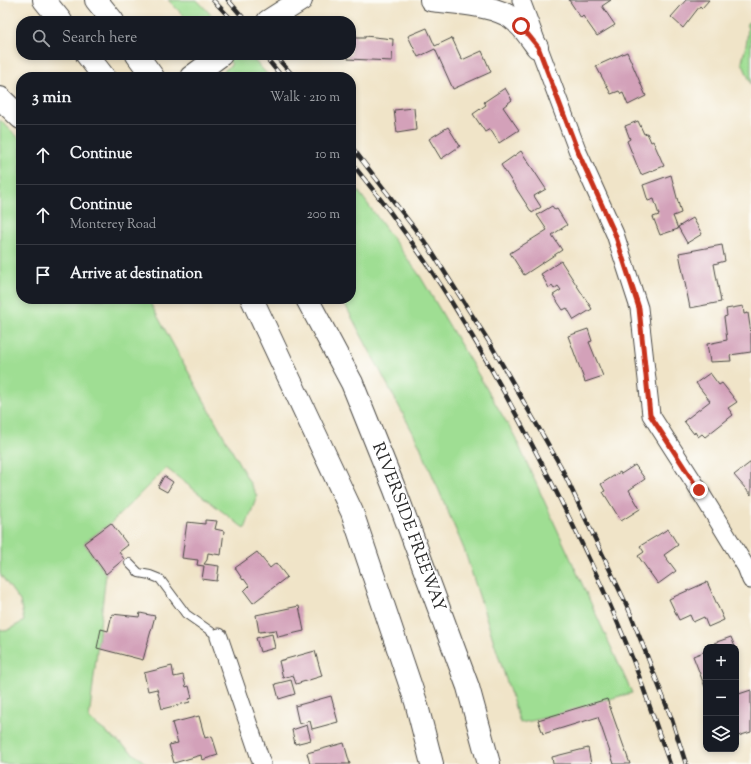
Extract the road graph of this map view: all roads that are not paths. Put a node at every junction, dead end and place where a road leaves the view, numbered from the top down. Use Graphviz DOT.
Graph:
graph roads {
  1 [pos="44,0"];
  2 [pos="96,0"];
  3 [pos="301,0"];
  4 [pos="431,0"];
  5 [pos="521,0"];
  6 [pos="57,16"];
  7 [pos="109,16"];
  8 [pos="275,16"];
  9 [pos="538,47"];
  10 [pos="91,60"];
  11 [pos="141,60"];
  12 [pos="214,60"];
  13 [pos="100,72"];
  14 [pos="149,72"];
  15 [pos="198,72"];
  16 [pos="0,98"];
  17 [pos="16,113"];
  18 [pos="254,304"];
  19 [pos="310,304"];
  20 [pos="129,563"];
  21 [pos="749,571"];
  22 [pos="219,637"];
  23 [pos="262,764"];
  24 [pos="432,764"];
  25 [pos="489,764"];
  1 -- 6 [label="main road"];
  2 -- 7 [label="main road"];
  3 -- 8 [label="main road"];
  4 -- 9 [label="main road"];
  5 -- 9 [label="street"];
  9 -- 21 [label="street"];
  10 -- 13 [label="main road"];
  11 -- 14 [label="main road"];
  12 -- 15 [label="main road"];
  16 -- 17 [label="main road"];
  18 -- 24 [label="main road"];
  19 -- 25 [label="main road, RIVERSIDE FREEWAY"];
  20 -- 22 [label="lane"];
  22 -- 23 [label="street"];
}
